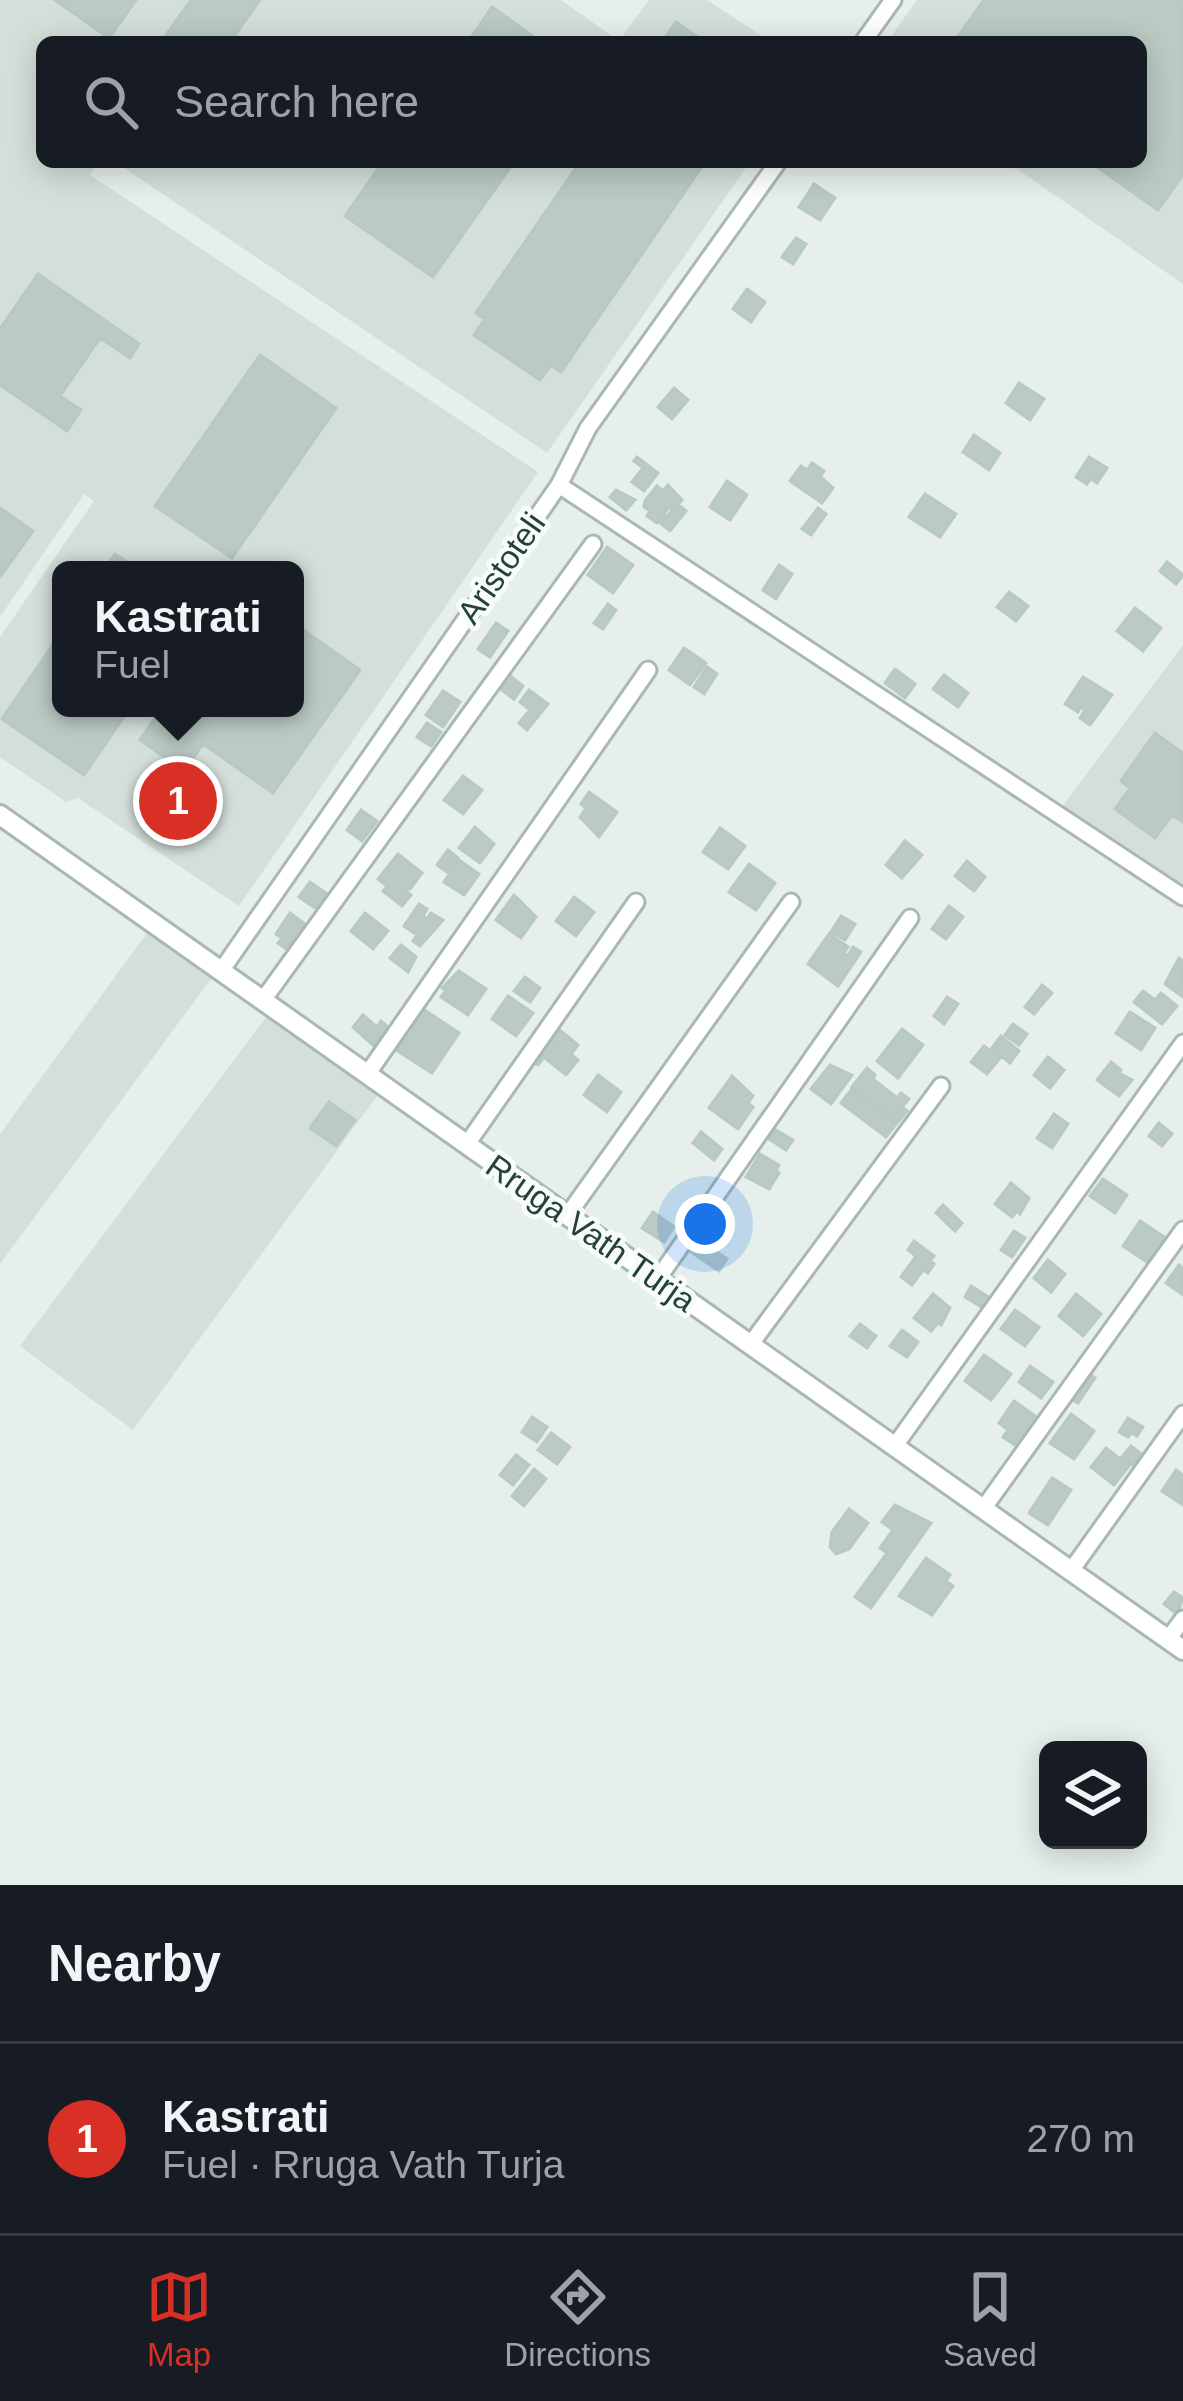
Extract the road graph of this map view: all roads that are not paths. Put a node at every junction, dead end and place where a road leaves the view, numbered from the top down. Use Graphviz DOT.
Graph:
graph roads {
  1 [pos="893,0"];
  2 [pos="867,36"];
  3 [pos="774,168"];
  4 [pos="559,485"];
  5 [pos="592,544"];
  6 [pos="648,670"];
  7 [pos="0,815"];
  8 [pos="1183,897"];
  9 [pos="636,902"];
  10 [pos="791,902"];
  11 [pos="910,918"];
  12 [pos="221,971"];
  13 [pos="263,1000"];
  14 [pos="1183,1042"];
  15 [pos="368,1073"];
  16 [pos="941,1086"];
  17 [pos="467,1144"];
  18 [pos="567,1216"];
  19 [pos="1183,1230"];
  20 [pos="657,1280"];
  21 [pos="750,1345"];
  22 [pos="1183,1414"];
  23 [pos="894,1447"];
  24 [pos="983,1509"];
  25 [pos="1070,1572"];
  26 [pos="1183,1619"];
  27 [pos="1176,1644"];
  1 -- 2 [label="street"];
  3 -- 4 [label="street, Aristoteli"];
  4 -- 8 [label="street"];
  4 -- 12 [label="street, Aristoteli"];
  5 -- 13 [label="street"];
  6 -- 15 [label="street"];
  7 -- 12 [label="street, Rruga Vath Turja"];
  9 -- 17 [label="street"];
  10 -- 18 [label="street"];
  11 -- 20 [label="street"];
  12 -- 13 [label="street, Rruga Vath Turja"];
  13 -- 15 [label="street, Rruga Vath Turja"];
  14 -- 23 [label="street"];
  15 -- 17 [label="street, Rruga Vath Turja"];
  16 -- 21 [label="street"];
  17 -- 18 [label="street, Rruga Vath Turja"];
  18 -- 20 [label="street, Rruga Vath Turja"];
  19 -- 24 [label="street"];
  20 -- 21 [label="street, Rruga Vath Turja"];
  21 -- 23 [label="street, Rruga Vath Turja"];
  22 -- 25 [label="street"];
  23 -- 24 [label="street, Rruga Vath Turja"];
  24 -- 25 [label="street, Rruga Vath Turja"];
  25 -- 27 [label="street, Rruga Vath Turja"];
  26 -- 27 [label="street"];
}
